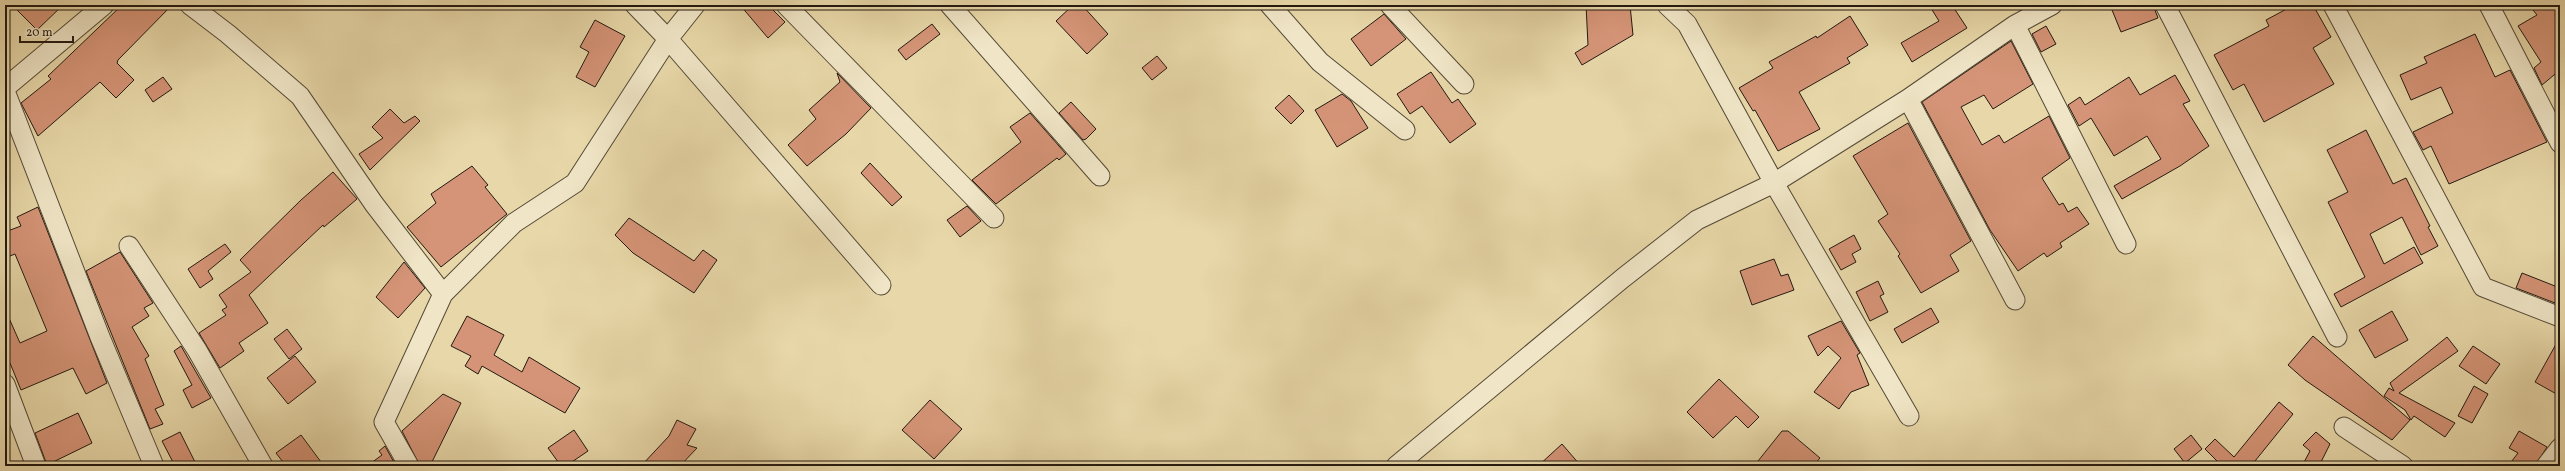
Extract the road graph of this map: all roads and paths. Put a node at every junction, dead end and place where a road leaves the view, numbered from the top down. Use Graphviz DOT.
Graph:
graph roads {
  1 [pos="104,5"];
  2 [pos="190,5"];
  3 [pos="635,5"];
  4 [pos="695,5"];
  5 [pos="786,5"];
  6 [pos="950,5"];
  7 [pos="1270,5"];
  8 [pos="1390,5"];
  9 [pos="1667,5"];
  10 [pos="2052,5"];
  11 [pos="2165,5"];
  12 [pos="2333,5"];
  13 [pos="2489,5"];
  14 [pos="2015,25"];
  15 [pos="668,39"];
  16 [pos="1464,84"];
  17 [pos="5,89"];
  18 [pos="1908,99"];
  19 [pos="1405,130"];
  20 [pos="2560,143"];
  21 [pos="1100,176"];
  22 [pos="1774,183"];
  23 [pos="994,218"];
  24 [pos="2126,244"];
  25 [pos="129,246"];
  26 [pos="881,285"];
  27 [pos="443,294"];
  28 [pos="2015,300"];
  29 [pos="2560,317"];
  30 [pos="2337,337"];
  31 [pos="5,384"];
  32 [pos="1909,416"];
  33 [pos="2344,427"];
  34 [pos="2560,448"];
  35 [pos="36,466"];
  36 [pos="154,466"];
  37 [pos="262,466"];
  38 [pos="409,466"];
  39 [pos="1396,466"];
  40 [pos="2403,466"];
  41 [pos="2546,466"];
  1 -- 17 [label="street"];
  2 -- 27 [label="street"];
  3 -- 15 [label="street"];
  4 -- 15 [label="street"];
  5 -- 23 [label="street"];
  6 -- 21 [label="street"];
  7 -- 19 [label="street"];
  8 -- 16 [label="street"];
  9 -- 22 [label="street"];
  10 -- 14 [label="street"];
  11 -- 30 [label="street"];
  12 -- 29 [label="street"];
  13 -- 20 [label="street"];
  14 -- 18 [label="street"];
  14 -- 24 [label="street"];
  15 -- 26 [label="street"];
  15 -- 27 [label="street"];
  17 -- 36 [label="street"];
  18 -- 22 [label="street"];
  18 -- 28 [label="street"];
  22 -- 32 [label="street"];
  22 -- 39 [label="street"];
  25 -- 37 [label="street"];
  27 -- 38 [label="street"];
  31 -- 35 [label="street"];
  33 -- 40 [label="street"];
  34 -- 41 [label="street"];
}
